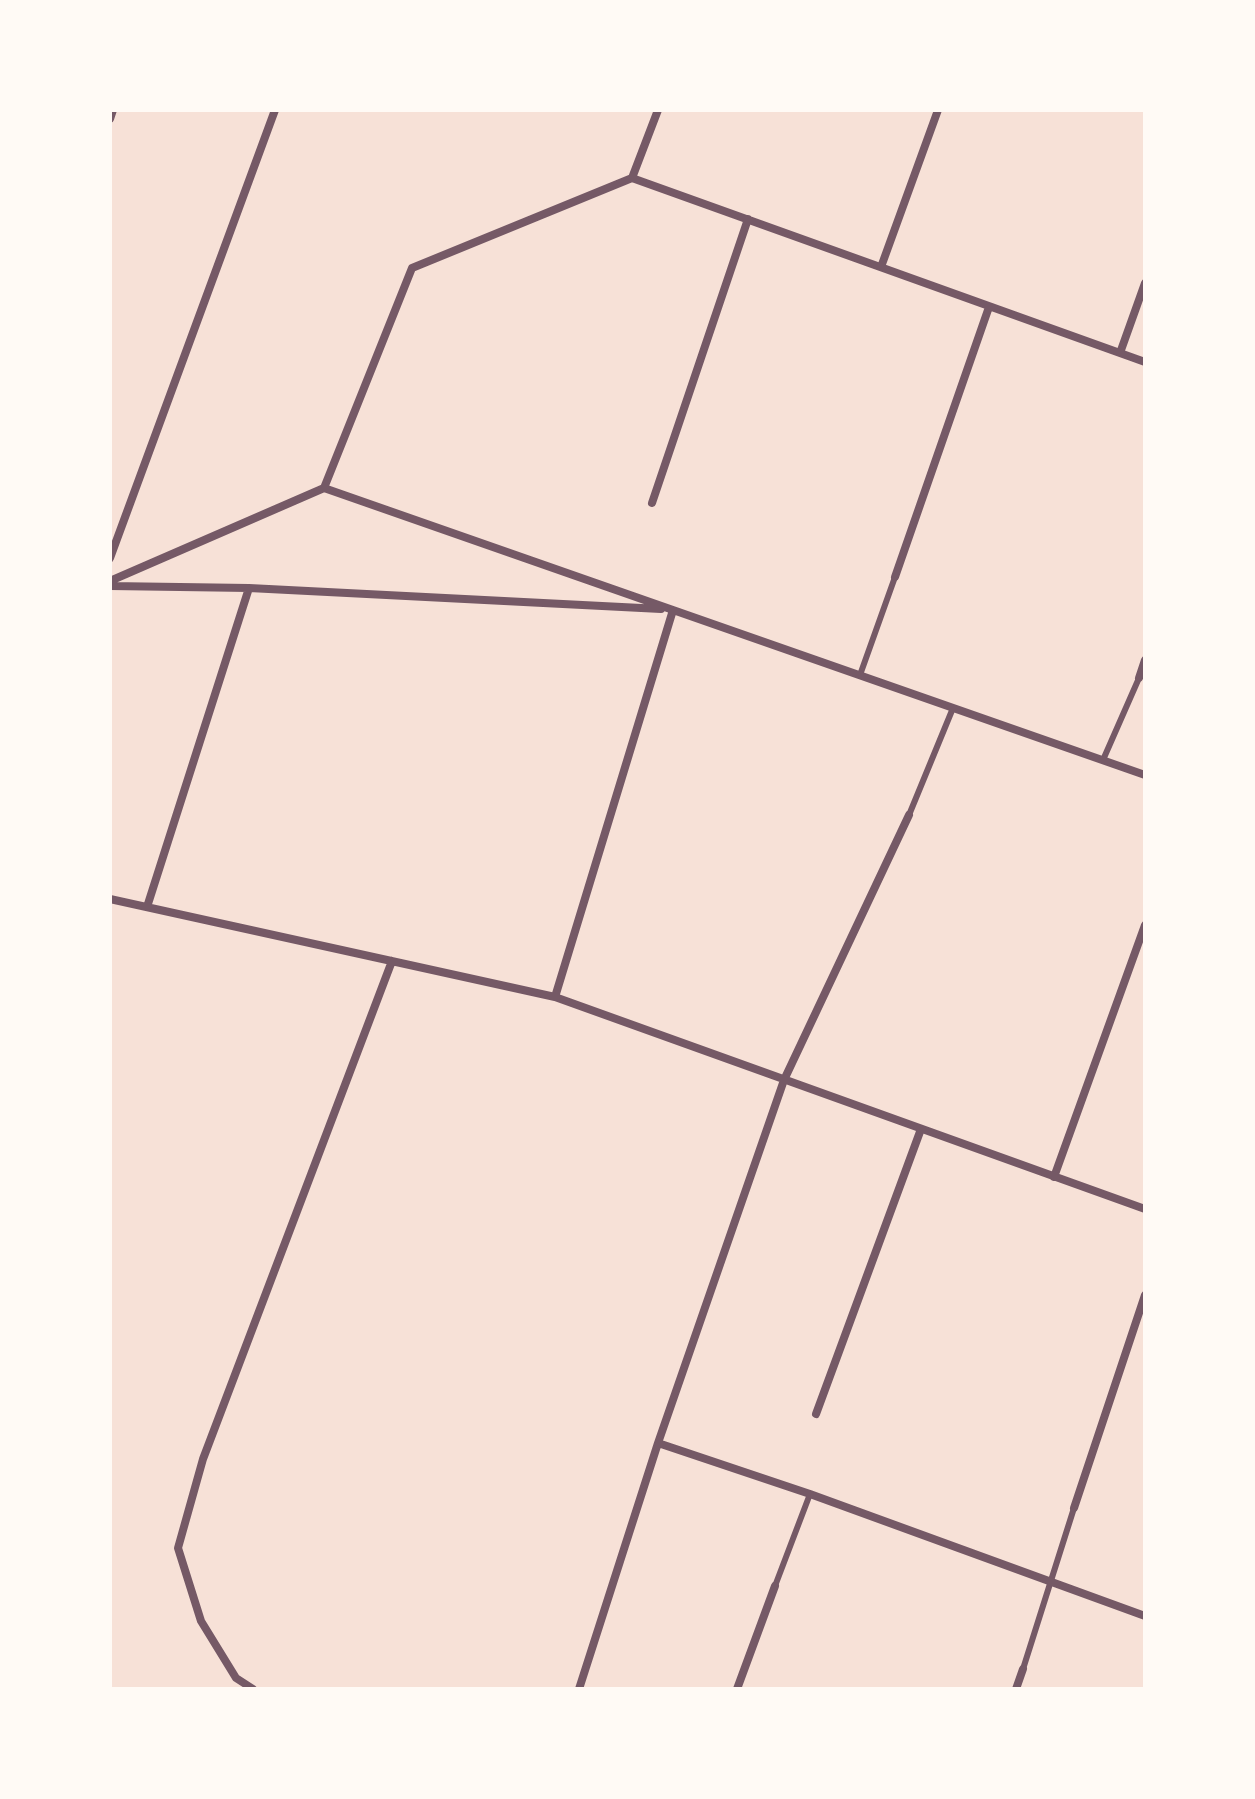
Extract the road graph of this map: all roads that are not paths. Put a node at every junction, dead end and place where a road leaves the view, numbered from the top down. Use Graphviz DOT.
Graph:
graph roads {
  1 [pos="113,110"];
  2 [pos="275,110"];
  3 [pos="658,110"];
  4 [pos="938,110"];
  5 [pos="110,119"];
  6 [pos="632,178"];
  7 [pos="748,219"];
  8 [pos="881,267"];
  9 [pos="1145,283"];
  10 [pos="989,307"];
  11 [pos="1120,353"];
  12 [pos="1145,362"];
  13 [pos="324,488"];
  14 [pos="652,503"];
  15 [pos="110,558"];
  16 [pos="895,577"];
  17 [pos="110,584"];
  18 [pos="249,588"];
  19 [pos="673,610"];
  20 [pos="1145,660"];
  21 [pos="860,675"];
  22 [pos="1139,678"];
  23 [pos="953,708"];
  24 [pos="1103,760"];
  25 [pos="1145,775"];
  26 [pos="909,815"];
  27 [pos="110,899"];
  28 [pos="147,907"];
  29 [pos="1145,925"];
  30 [pos="392,961"];
  31 [pos="555,997"];
  32 [pos="784,1080"];
  33 [pos="921,1129"];
  34 [pos="1054,1177"];
  35 [pos="1145,1209"];
  36 [pos="1145,1295"];
  37 [pos="816,1414"];
  38 [pos="658,1443"];
  39 [pos="810,1494"];
  40 [pos="1074,1508"];
  41 [pos="1052,1582"];
  42 [pos="775,1586"];
  43 [pos="1145,1616"];
  44 [pos="1023,1669"];
  45 [pos="253,1689"];
  46 [pos="579,1689"];
  47 [pos="737,1689"];
  48 [pos="1016,1689"];
  1 -- 5 [label="street"];
  2 -- 15 [label="street"];
  3 -- 6 [label="street"];
  4 -- 8 [label="street"];
  6 -- 7 [label="street"];
  6 -- 13 [label="street"];
  7 -- 8 [label="street"];
  7 -- 14 [label="street"];
  8 -- 10 [label="street"];
  9 -- 11 [label="street"];
  10 -- 11 [label="street"];
  10 -- 16 [label="street"];
  11 -- 12 [label="street"];
  13 -- 17 [label="street"];
  13 -- 19 [label="street"];
  16 -- 21 [label="lane"];
  17 -- 18 [label="street"];
  18 -- 19 [label="street"];
  18 -- 28 [label="street"];
  19 -- 21 [label="street"];
  19 -- 31 [label="street"];
  20 -- 22 [label="street"];
  21 -- 23 [label="street"];
  22 -- 24 [label="lane"];
  23 -- 24 [label="street"];
  23 -- 26 [label="lane"];
  24 -- 25 [label="street"];
  26 -- 32 [label="street"];
  27 -- 28 [label="street"];
  28 -- 30 [label="street"];
  29 -- 34 [label="street"];
  30 -- 31 [label="street"];
  30 -- 45 [label="street"];
  31 -- 32 [label="street"];
  32 -- 33 [label="street"];
  32 -- 38 [label="street"];
  33 -- 34 [label="street"];
  33 -- 37 [label="street"];
  34 -- 35 [label="street"];
  36 -- 40 [label="street"];
  38 -- 39 [label="street"];
  38 -- 46 [label="street"];
  39 -- 41 [label="street"];
  39 -- 42 [label="lane"];
  40 -- 41 [label="lane"];
  41 -- 43 [label="street"];
  41 -- 44 [label="lane"];
  42 -- 47 [label="street"];
  44 -- 48 [label="street"];
}
